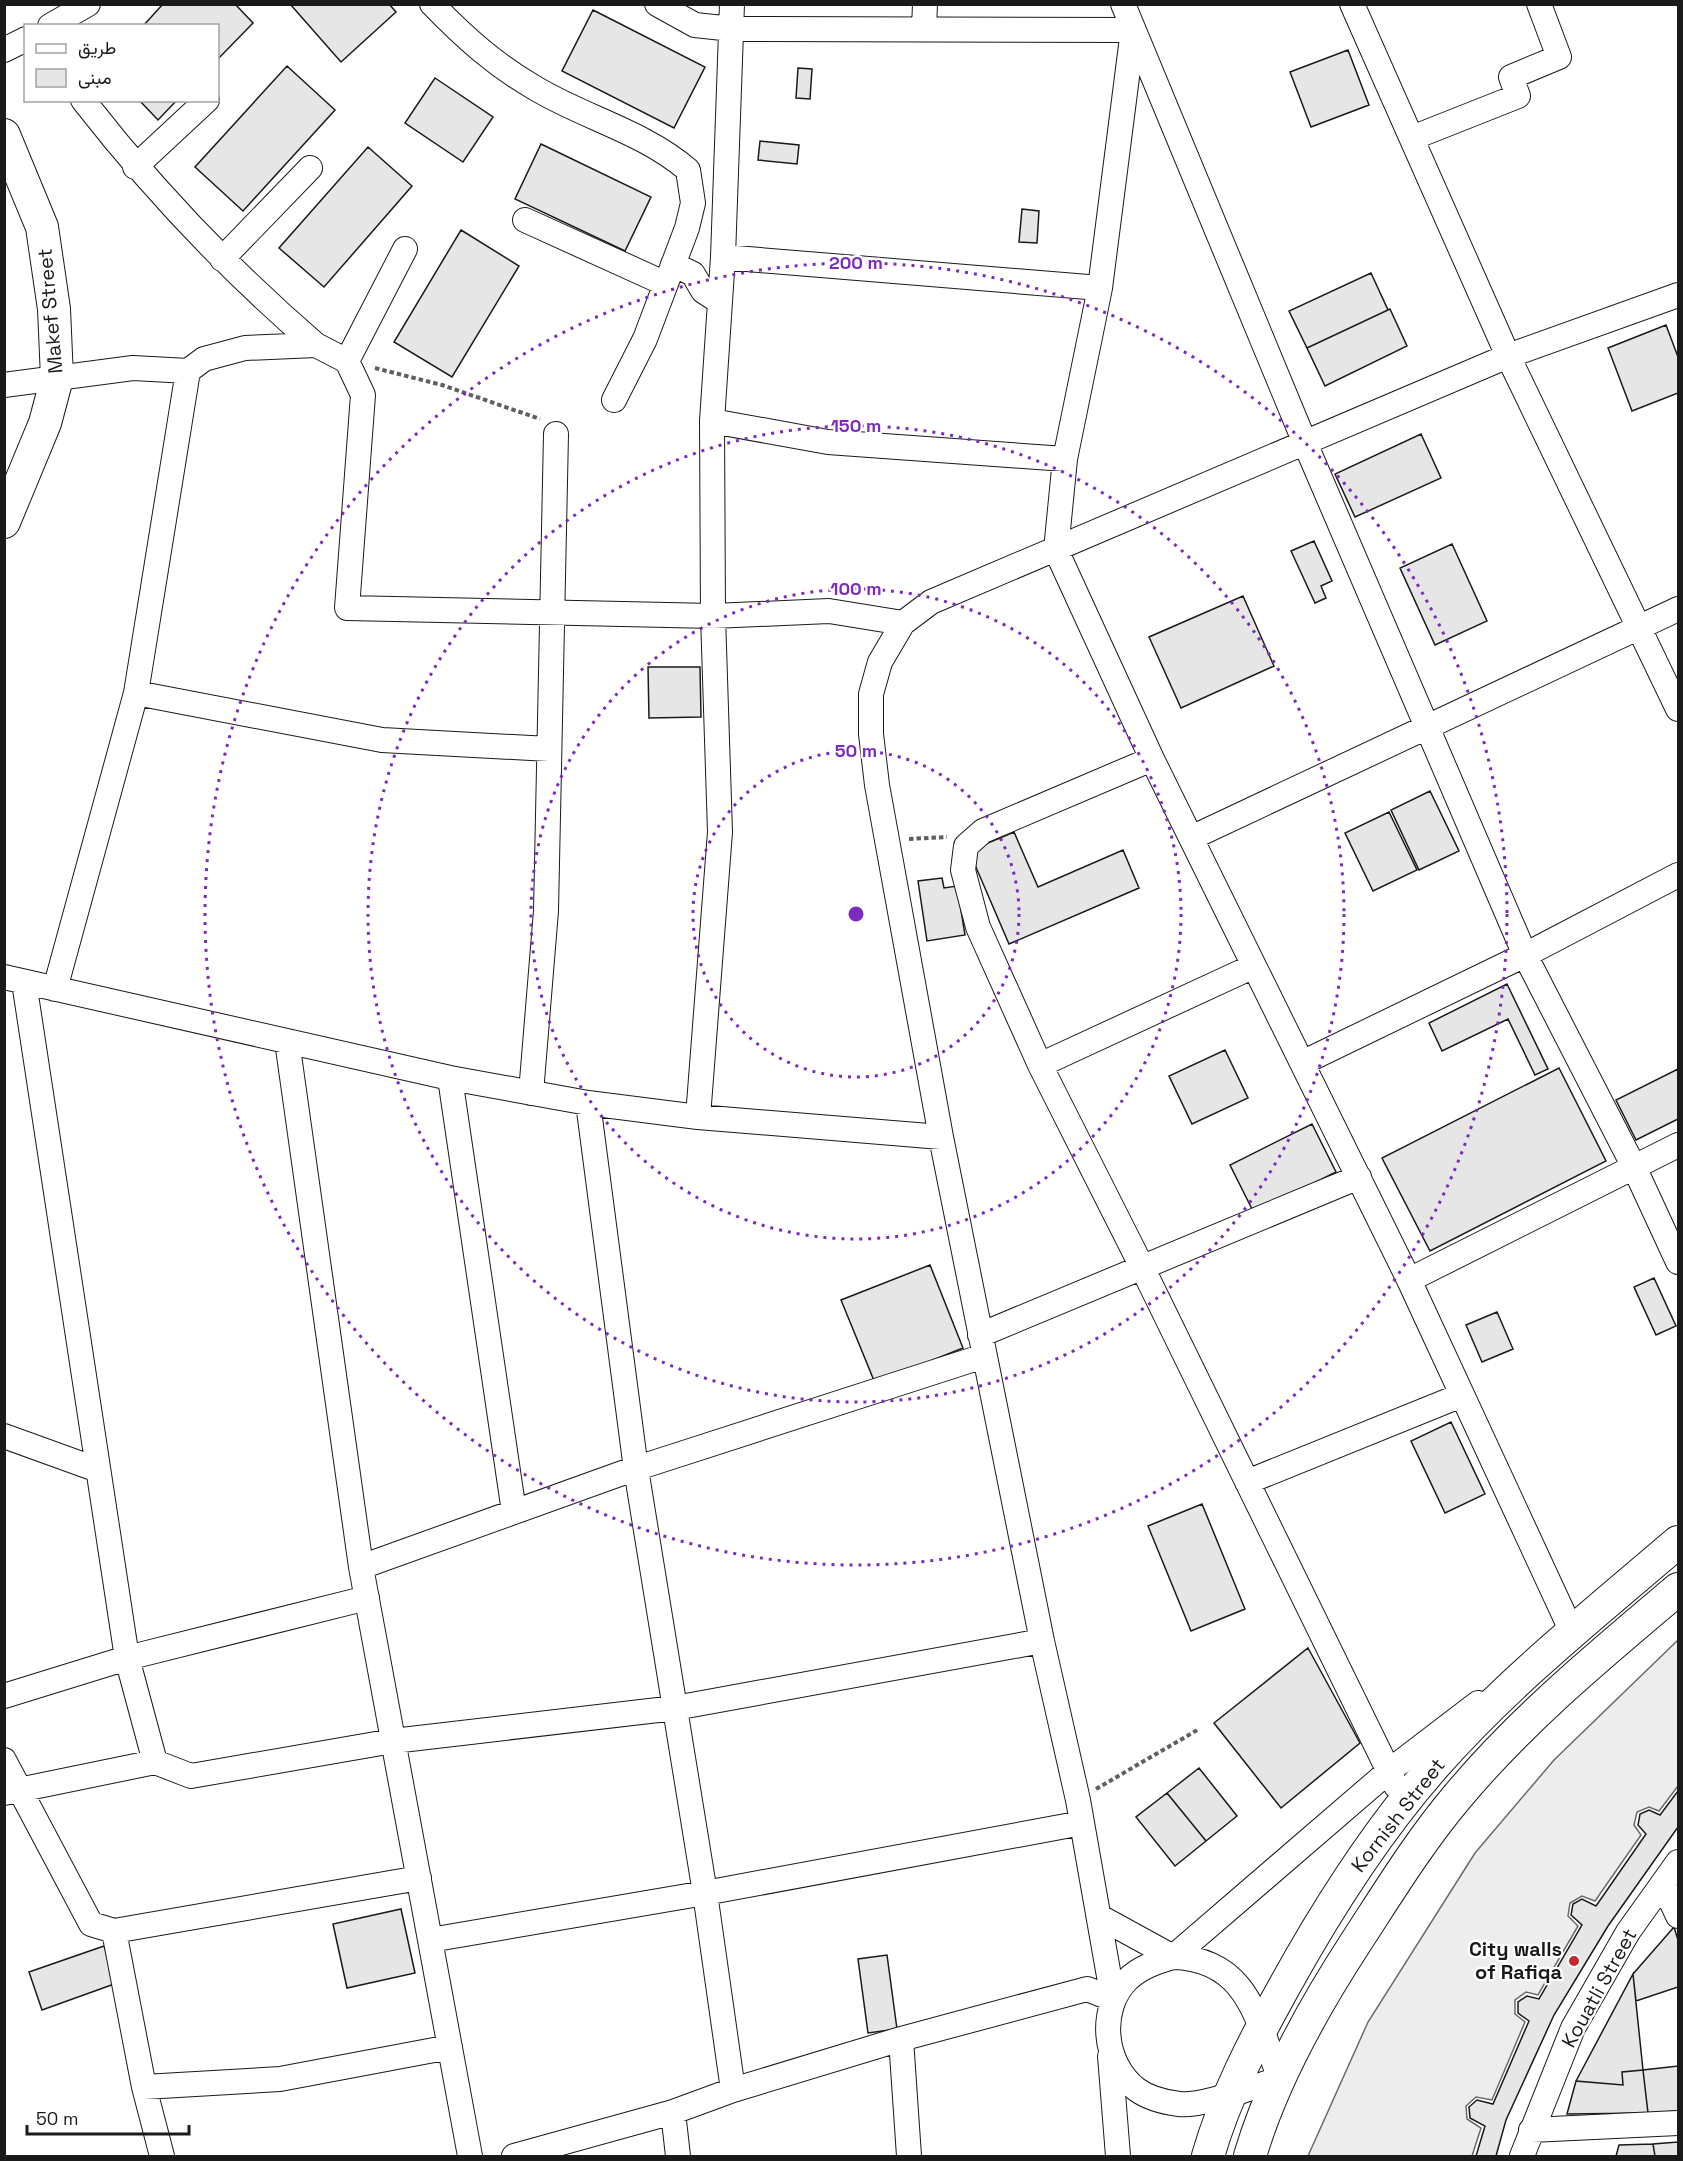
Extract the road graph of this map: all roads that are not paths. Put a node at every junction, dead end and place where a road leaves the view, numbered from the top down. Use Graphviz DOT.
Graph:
graph roads {
  1 [pos="88,4"];
  2 [pos="432,4"];
  3 [pos="657,4"];
  4 [pos="732,4"];
  5 [pos="925,4"];
  6 [pos="1123,4"];
  7 [pos="1352,4"];
  8 [pos="1539,4"];
  9 [pos="53,24"];
  10 [pos="732,29"];
  11 [pos="924,29"];
  12 [pos="1133,30"];
  13 [pos="24,40"];
  14 [pos="4,50"];
  15 [pos="85,102"];
  16 [pos="206,102"];
  17 [pos="4,135"];
  18 [pos="1412,138"];
  19 [pos="135,167"];
  20 [pos="310,168"];
  21 [pos="525,220"];
  22 [pos="405,249"];
  23 [pos="723,257"];
  24 [pos="222,259"];
  25 [pos="670,274"];
  26 [pos="1100,288"];
  27 [pos="1678,295"];
  28 [pos="720,302"];
  29 [pos="316,345"];
  30 [pos="1508,356"];
  31 [pos="346,361"];
  32 [pos="188,370"];
  33 [pos="57,378"];
  34 [pos="4,385"];
  35 [pos="614,400"];
  36 [pos="712,421"];
  37 [pos="556,434"];
  38 [pos="1305,443"];
  39 [pos="1065,459"];
  40 [pos="4,522"];
  41 [pos="1056,550"];
  42 [pos="1678,609"];
  43 [pos="552,612"];
  44 [pos="713,616"];
  45 [pos="903,623"];
  46 [pos="1640,628"];
  47 [pos="136,693"];
  48 [pos="1678,709"];
  49 [pos="1427,727"];
  50 [pos="549,749"];
  51 [pos="1152,759"];
  52 [pos="1191,838"];
  53 [pos="1678,875"];
  54 [pos="1525,955"];
  55 [pos="1254,966"];
  56 [pos="14,980"];
  57 [pos="55,989"];
  58 [pos="287,1041"];
  59 [pos="1302,1063"];
  60 [pos="1040,1065"];
  61 [pos="450,1078"];
  62 [pos="531,1093"];
  63 [pos="588,1103"];
  64 [pos="698,1117"];
  65 [pos="941,1137"];
  66 [pos="1678,1145"];
  67 [pos="1635,1169"];
  68 [pos="1359,1178"];
  69 [pos="1678,1262"];
  70 [pos="1143,1269"];
  71 [pos="1409,1280"];
  72 [pos="982,1346"];
  73 [pos="1462,1395"];
  74 [pos="4,1436"];
  75 [pos="636,1469"];
  76 [pos="98,1470"];
  77 [pos="1247,1482"];
  78 [pos="514,1512"];
  79 [pos="1678,1542"];
  80 [pos="361,1567"];
  81 [pos="1678,1589"];
  82 [pos="367,1599"];
  83 [pos="1572,1632"];
  84 [pos="1042,1641"];
  85 [pos="128,1658"];
  86 [pos="4,1696"];
  87 [pos="675,1708"];
  88 [pos="393,1741"];
  89 [pos="4,1760"];
  90 [pos="155,1762"];
  91 [pos="1389,1771"];
  92 [pos="13,1791"];
  93 [pos="1405,1805"];
  94 [pos="1080,1812"];
  95 [pos="1678,1862"];
  96 [pos="419,1878"];
  97 [pos="1663,1884"];
  98 [pos="705,1893"];
  99 [pos="1678,1916"];
  100 [pos="1100,1917"];
  101 [pos="114,1931"];
  102 [pos="430,1940"];
  103 [pos="1173,1957"];
  104 [pos="1113,1999"];
  105 [pos="1261,2029"];
  106 [pos="901,2039"];
  107 [pos="450,2047"];
  108 [pos="1110,2048"];
  109 [pos="1280,2079"];
  110 [pos="144,2087"];
  111 [pos="733,2090"];
  112 [pos="1231,2092"];
  113 [pos="673,2112"];
  114 [pos="1678,2123"];
  115 [pos="1531,2130"];
  116 [pos="162,2157"];
  117 [pos="470,2157"];
  118 [pos="514,2157"];
  119 [pos="678,2157"];
  120 [pos="909,2157"];
  121 [pos="1118,2157"];
  122 [pos="1208,2157"];
  123 [pos="1250,2157"];
  124 [pos="1522,2157"];
  1 -- 9 [label="street"];
  2 -- 25 [label="street"];
  3 -- 10 [label="street"];
  4 -- 10 [label="street"];
  5 -- 11 [label="street"];
  6 -- 12 [label="street"];
  7 -- 18 [label="street"];
  8 -- 18 [label="street"];
  10 -- 11 [label="street"];
  10 -- 23 [label="street"];
  11 -- 12 [label="street"];
  12 -- 26 [label="street"];
  12 -- 38 [label="street"];
  13 -- 14 [label="street"];
  15 -- 19 [label="street"];
  16 -- 19 [label="street"];
  17 -- 33 [label="main road, Makef Street"];
  18 -- 30 [label="street"];
  19 -- 24 [label="street"];
  20 -- 24 [label="street"];
  21 -- 25 [label="street"];
  22 -- 31 [label="street"];
  23 -- 26 [label="street"];
  23 -- 28 [label="street"];
  24 -- 29 [label="street"];
  25 -- 28 [label="street"];
  25 -- 35 [label="street"];
  26 -- 39 [label="street"];
  27 -- 30 [label="street"];
  28 -- 36 [label="street"];
  29 -- 31 [label="street"];
  29 -- 32 [label="street"];
  30 -- 38 [label="street"];
  30 -- 46 [label="street"];
  31 -- 43 [label="street"];
  32 -- 33 [label="street"];
  32 -- 47 [label="street"];
  33 -- 34 [label="street"];
  33 -- 40 [label="main road, Makef Street"];
  36 -- 39 [label="street"];
  36 -- 44 [label="street"];
  37 -- 43 [label="street"];
  38 -- 41 [label="street"];
  38 -- 49 [label="street"];
  39 -- 41 [label="street"];
  41 -- 45 [label="street"];
  41 -- 51 [label="street"];
  42 -- 46 [label="street"];
  43 -- 44 [label="street"];
  43 -- 50 [label="street"];
  44 -- 45 [label="street"];
  44 -- 64 [label="street"];
  45 -- 65 [label="street"];
  46 -- 48 [label="street"];
  46 -- 49 [label="street"];
  47 -- 50 [label="street"];
  47 -- 57 [label="street"];
  49 -- 52 [label="street"];
  49 -- 54 [label="street"];
  50 -- 62 [label="street"];
  51 -- 52 [label="street"];
  51 -- 60 [label="street"];
  52 -- 55 [label="street"];
  53 -- 54 [label="street"];
  54 -- 59 [label="street"];
  54 -- 67 [label="street"];
  55 -- 59 [label="street"];
  55 -- 60 [label="street"];
  56 -- 57 [label="street"];
  56 -- 76 [label="street"];
  57 -- 58 [label="street"];
  58 -- 61 [label="street"];
  58 -- 80 [label="street"];
  59 -- 68 [label="street"];
  60 -- 70 [label="street"];
  61 -- 62 [label="street"];
  61 -- 78 [label="street"];
  62 -- 63 [label="street"];
  63 -- 64 [label="street"];
  63 -- 75 [label="street"];
  64 -- 65 [label="street"];
  65 -- 72 [label="street"];
  66 -- 67 [label="street"];
  67 -- 69 [label="street"];
  67 -- 71 [label="street"];
  68 -- 70 [label="street"];
  68 -- 71 [label="street"];
  70 -- 72 [label="street"];
  70 -- 77 [label="street"];
  71 -- 73 [label="street"];
  72 -- 75 [label="street"];
  72 -- 84 [label="street"];
  73 -- 77 [label="street"];
  73 -- 83 [label="street"];
  74 -- 76 [label="street"];
  75 -- 78 [label="street"];
  75 -- 87 [label="street"];
  76 -- 85 [label="street"];
  77 -- 91 [label="street"];
  78 -- 80 [label="street"];
  79 -- 83 [label="main road, Kornish Street"];
  80 -- 82 [label="street"];
  81 -- 109 [label="main road, Kornish Street"];
  82 -- 85 [label="street"];
  82 -- 88 [label="street"];
  83 -- 91 [label="street"];
  83 -- 93 [label="main road, Kornish Street"];
  84 -- 87 [label="street"];
  84 -- 94 [label="street"];
  85 -- 86 [label="street"];
  85 -- 90 [label="street"];
  87 -- 88 [label="street"];
  87 -- 98 [label="street"];
  88 -- 90 [label="street"];
  88 -- 96 [label="street"];
  89 -- 92 [label="street"];
  90 -- 92 [label="street"];
  91 -- 93 [label="street"];
  91 -- 103 [label="street"];
  92 -- 101 [label="street"];
  93 -- 105 [label="main road, Kornish Street"];
  94 -- 98 [label="street"];
  94 -- 100 [label="street"];
  95 -- 97 [label="street, Kouatli Street"];
  96 -- 101 [label="street"];
  96 -- 102 [label="street"];
  97 -- 99 [label="street"];
  97 -- 115 [label="street, Kouatli Street"];
  98 -- 102 [label="street"];
  98 -- 111 [label="street"];
  100 -- 103 [label="street"];
  100 -- 104 [label="street"];
  101 -- 110 [label="street"];
  102 -- 107 [label="street"];
  103 -- 104 [label="street"];
  103 -- 105 [label="street"];
  104 -- 106 [label="street"];
  104 -- 108 [label="street"];
  105 -- 109 [label="street"];
  105 -- 112 [label="main road, Kornish Street"];
  106 -- 111 [label="street"];
  106 -- 120 [label="street"];
  107 -- 110 [label="street"];
  107 -- 117 [label="street"];
  108 -- 112 [label="street"];
  108 -- 121 [label="street"];
  109 -- 112 [label="street"];
  109 -- 123 [label="main road, Kornish Street"];
  110 -- 116 [label="street"];
  111 -- 113 [label="street"];
  112 -- 122 [label="main road, Kornish Street"];
  113 -- 118 [label="street"];
  113 -- 119 [label="street"];
  114 -- 115 [label="street"];
  115 -- 124 [label="street, Kouatli Street"];
}
